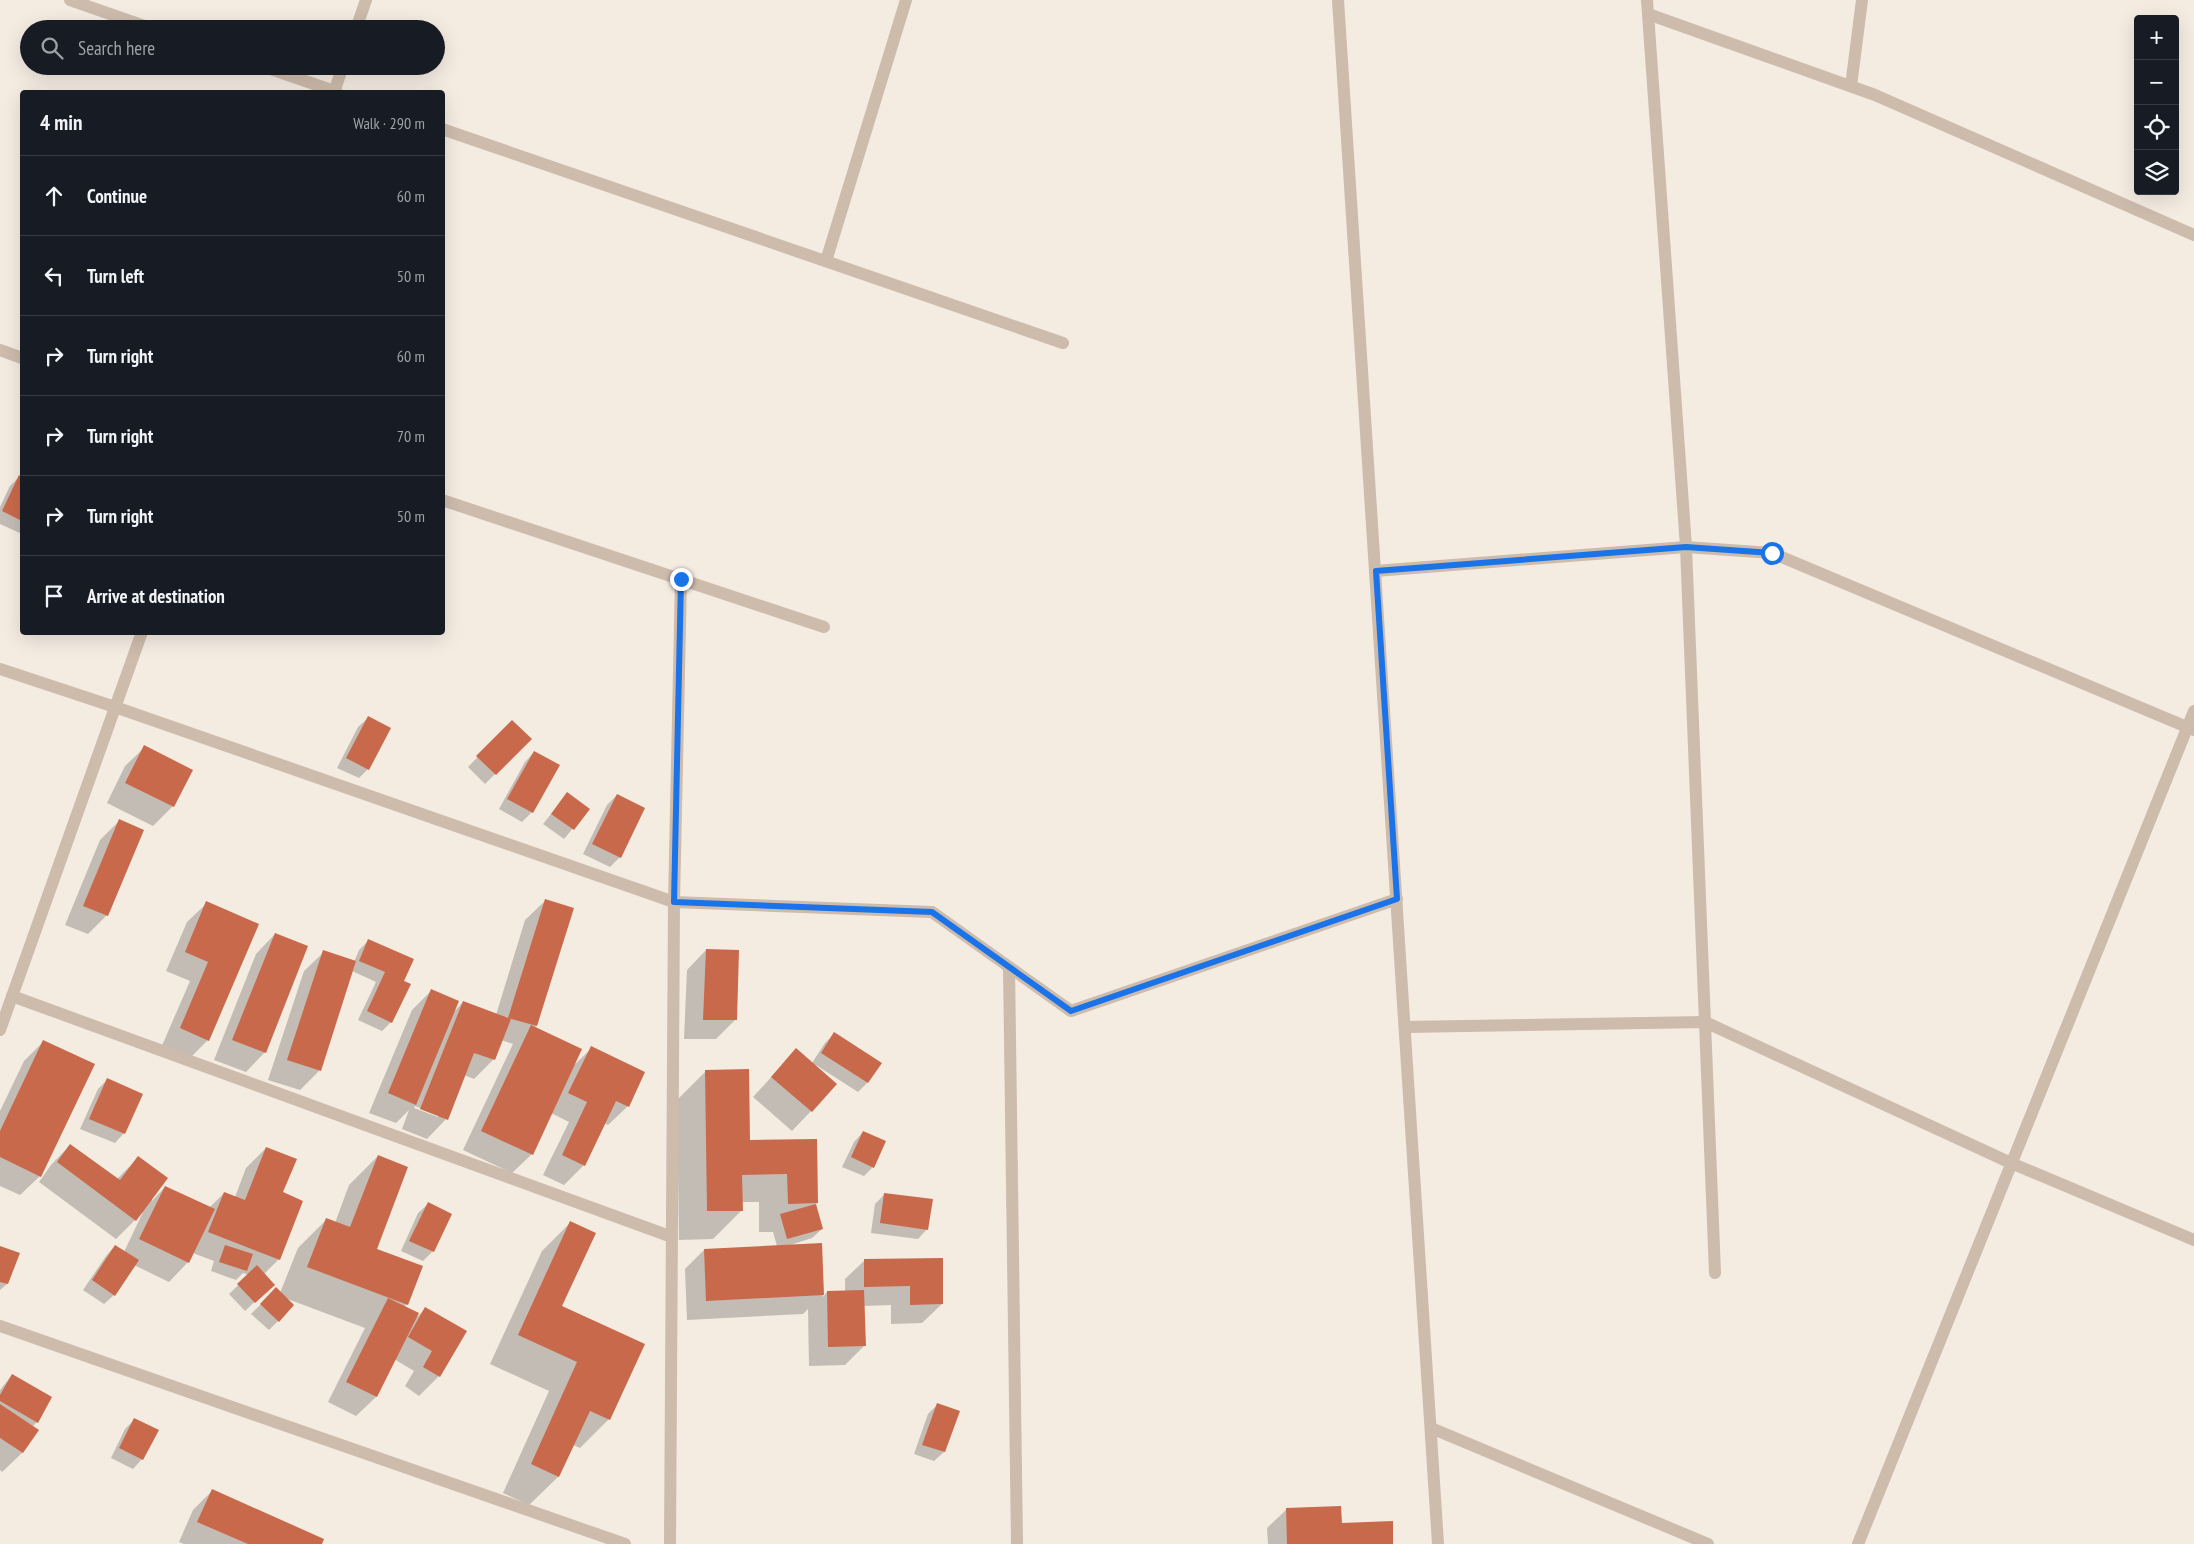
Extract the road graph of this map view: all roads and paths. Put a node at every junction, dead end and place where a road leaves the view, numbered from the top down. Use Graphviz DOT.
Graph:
graph roads {
  1 [pos="70,0"];
  2 [pos="366,0"];
  3 [pos="906,0"];
  4 [pos="1338,0"];
  5 [pos="1647,0"];
  6 [pos="1862,0"];
  7 [pos="1648,14"];
  8 [pos="127,20"];
  9 [pos="359,20"];
  10 [pos="287,75"];
  11 [pos="340,75"];
  12 [pos="1850,86"];
  13 [pos="329,90"];
  14 [pos="336,90"];
  15 [pos="445,130"];
  16 [pos="2194,235"];
  17 [pos="826,261"];
  18 [pos="1063,343"];
  19 [pos="0,350"];
  20 [pos="20,357"];
  21 [pos="445,501"];
  22 [pos="1686,547"];
  23 [pos="1376,571"];
  24 [pos="681,579"];
  25 [pos="824,627"];
  26 [pos="141,635"];
  27 [pos="0,669"];
  28 [pos="115,706"];
  29 [pos="2194,711"];
  30 [pos="2191,729"];
  31 [pos="1397,899"];
  32 [pos="674,902"];
  33 [pos="1009,967"];
  34 [pos="12,996"];
  35 [pos="1705,1022"];
  36 [pos="1405,1027"];
  37 [pos="0,1030"];
  38 [pos="2011,1163"];
  39 [pos="672,1237"];
  40 [pos="2194,1240"];
  41 [pos="1715,1273"];
  42 [pos="0,1326"];
  43 [pos="1431,1428"];
  44 [pos="625,1544"];
  45 [pos="670,1544"];
  46 [pos="1017,1544"];
  47 [pos="1438,1544"];
  48 [pos="1708,1544"];
  49 [pos="1858,1544"];
  1 -- 8 [label="street"];
  2 -- 9 [label="street"];
  3 -- 17 [label="street"];
  4 -- 23 [label="street"];
  5 -- 7 [label="street"];
  6 -- 12 [label="street"];
  7 -- 12 [label="street"];
  7 -- 22 [label="street"];
  10 -- 13 [label="street"];
  11 -- 14 [label="street"];
  12 -- 16 [label="street"];
  15 -- 17 [label="street"];
  17 -- 18 [label="street"];
  19 -- 20 [label="street"];
  21 -- 24 [label="street"];
  22 -- 23 [label="street"];
  22 -- 30 [label="street"];
  22 -- 35 [label="street"];
  23 -- 31 [label="street"];
  24 -- 25 [label="street"];
  24 -- 32 [label="street"];
  26 -- 28 [label="street"];
  27 -- 28 [label="street"];
  28 -- 32 [label="street"];
  28 -- 34 [label="street"];
  29 -- 30 [label="street"];
  30 -- 38 [label="street"];
  31 -- 33 [label="street"];
  31 -- 36 [label="street"];
  32 -- 33 [label="street"];
  32 -- 39 [label="street"];
  33 -- 46 [label="street"];
  34 -- 37 [label="street"];
  34 -- 39 [label="street"];
  35 -- 36 [label="street"];
  35 -- 38 [label="street"];
  35 -- 41 [label="street"];
  36 -- 43 [label="street"];
  38 -- 40 [label="street"];
  38 -- 49 [label="street"];
  39 -- 45 [label="street"];
  42 -- 44 [label="street"];
  43 -- 47 [label="street"];
  43 -- 48 [label="street"];
}
